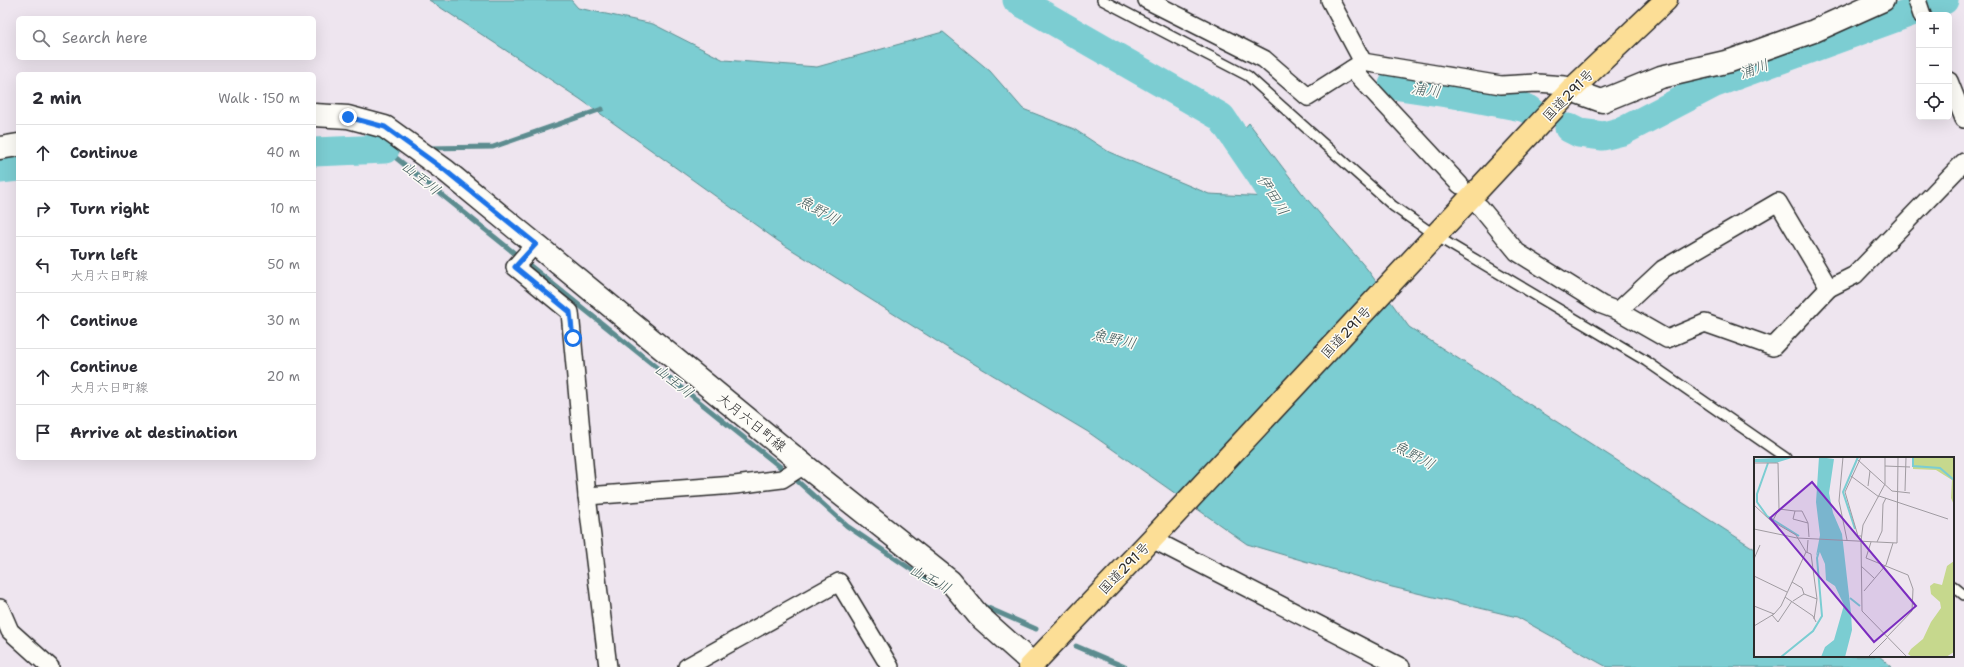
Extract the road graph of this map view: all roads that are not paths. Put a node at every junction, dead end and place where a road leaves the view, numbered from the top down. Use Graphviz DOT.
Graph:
graph roads {
  1 [pos="1102,0"];
  2 [pos="1147,0"];
  3 [pos="1330,0"];
  4 [pos="1666,0"];
  5 [pos="1882,0"];
  6 [pos="1916,0"];
  7 [pos="1921,12"];
  8 [pos="1357,65"];
  9 [pos="1950,84"];
  10 [pos="1571,90"];
  11 [pos="316,115"];
  12 [pos="1964,118"];
  13 [pos="16,146"];
  14 [pos="0,148"];
  15 [pos="1964,162"];
  16 [pos="1460,185"];
  17 [pos="1480,207"];
  18 [pos="1430,242"];
  19 [pos="536,244"];
  20 [pos="1829,288"];
  21 [pos="1618,311"];
  22 [pos="1785,457"];
  23 [pos="804,465"];
  24 [pos="587,496"];
  25 [pos="1155,536"];
  26 [pos="1954,587"];
  27 [pos="1964,595"];
  28 [pos="0,608"];
  29 [pos="1033,666"];
  30 [pos="50,667"];
  31 [pos="608,667"];
  32 [pos="687,667"];
  33 [pos="890,667"];
  34 [pos="1401,667"];
  1 -- 18 [label="lane"];
  2 -- 8 [label="street"];
  3 -- 8 [label="street"];
  4 -- 10 [label="highway, 国道291号"];
  5 -- 10 [label="main road"];
  6 -- 7 [label="street"];
  8 -- 10 [label="street"];
  8 -- 16 [label="street"];
  9 -- 12 [label="street"];
  10 -- 18 [label="highway, 国道291号"];
  11 -- 19 [label="main road, 大月六日町線"];
  13 -- 14 [label="main road"];
  15 -- 20 [label="street"];
  17 -- 21 [label="street"];
  18 -- 22 [label="lane"];
  18 -- 25 [label="highway, 国道291号"];
  19 -- 23 [label="main road, 大月六日町線"];
  19 -- 24 [label="street"];
  20 -- 21 [label="street"];
  20 -- 21 [label="street"];
  23 -- 24 [label="street"];
  23 -- 29 [label="main road, 大月六日町線"];
  24 -- 31 [label="street"];
  25 -- 29 [label="highway, 国道291号"];
  25 -- 34 [label="street"];
  26 -- 27 [label="lane"];
  28 -- 30 [label="street"];
  32 -- 33 [label="street"];
}
